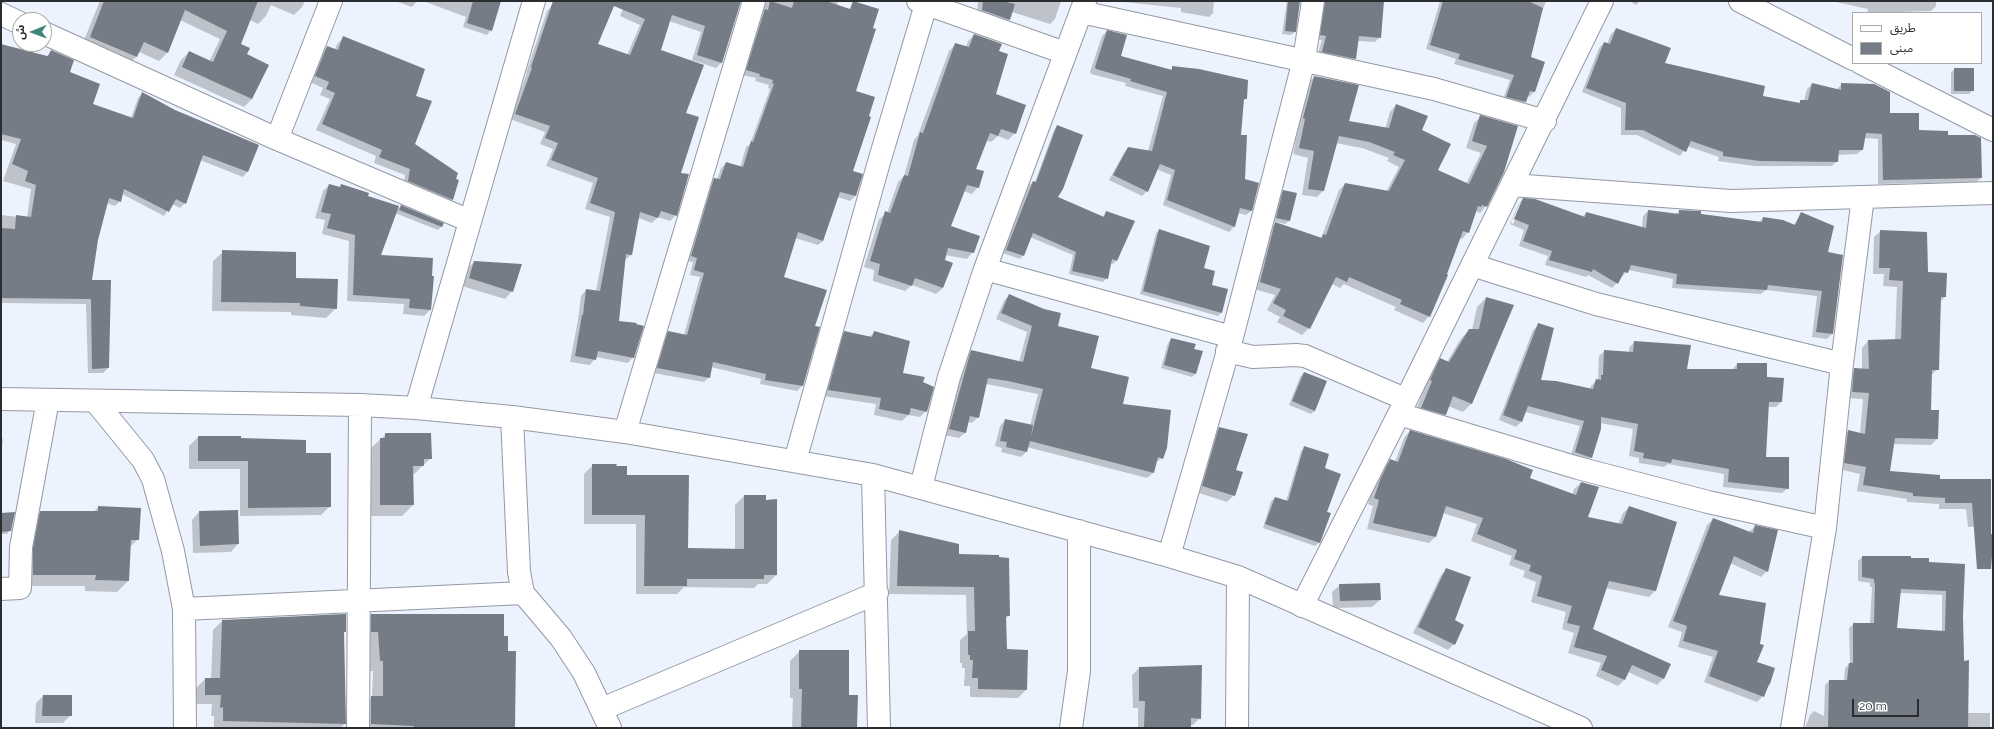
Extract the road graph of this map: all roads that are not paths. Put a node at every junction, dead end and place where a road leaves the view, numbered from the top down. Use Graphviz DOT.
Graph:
graph roads {
  1 [pos="331,1"];
  2 [pos="534,1"];
  3 [pos="754,1"];
  4 [pos="1313,1"];
  5 [pos="1602,1"];
  6 [pos="1740,1"];
  7 [pos="924,2"];
  8 [pos="1083,6"];
  9 [pos="1,14"];
  10 [pos="12,19"];
  11 [pos="52,38"];
  12 [pos="1065,53"];
  13 [pos="1852,58"];
  14 [pos="1304,60"];
  15 [pos="1864,64"];
  16 [pos="1545,121"];
  17 [pos="1993,130"];
  18 [pos="277,139"];
  19 [pos="1512,185"];
  20 [pos="1993,193"];
  21 [pos="1863,197"];
  22 [pos="470,221"];
  23 [pos="1472,265"];
  24 [pos="985,269"];
  25 [pos="1229,344"];
  26 [pos="1842,364"];
  27 [pos="1,399"];
  28 [pos="48,400"];
  29 [pos="95,401"];
  30 [pos="360,405"];
  31 [pos="1402,407"];
  32 [pos="416,408"];
  33 [pos="512,417"];
  34 [pos="625,432"];
  35 [pos="795,461"];
  36 [pos="873,475"];
  37 [pos="921,487"];
  38 [pos="1825,528"];
  39 [pos="1079,531"];
  40 [pos="1169,556"];
  41 [pos="1238,578"];
  42 [pos="1,589"];
  43 [pos="523,593"];
  44 [pos="876,593"];
  45 [pos="360,601"];
  46 [pos="1302,606"];
  47 [pos="184,609"];
  48 [pos="606,719"];
  49 [pos="185,728"];
  50 [pos="358,728"];
  51 [pos="879,728"];
  52 [pos="1071,728"];
  53 [pos="1237,728"];
  54 [pos="1581,728"];
  55 [pos="1792,728"];
  1 -- 18 [label="street"];
  2 -- 22 [label="street"];
  3 -- 34 [label="street"];
  4 -- 14 [label="street"];
  5 -- 16 [label="street"];
  6 -- 13 [label="street"];
  7 -- 12 [label="street"];
  7 -- 35 [label="street"];
  8 -- 12 [label="street"];
  8 -- 14 [label="street"];
  9 -- 10 [label="street"];
  11 -- 18 [label="street"];
  12 -- 24 [label="street"];
  14 -- 16 [label="street"];
  14 -- 25 [label="street"];
  15 -- 17 [label="street"];
  16 -- 19 [label="street"];
  18 -- 22 [label="street"];
  19 -- 21 [label="street"];
  19 -- 23 [label="street"];
  20 -- 21 [label="street"];
  21 -- 26 [label="street"];
  22 -- 32 [label="street"];
  23 -- 26 [label="street"];
  23 -- 31 [label="street"];
  24 -- 25 [label="street"];
  24 -- 37 [label="street"];
  25 -- 31 [label="street"];
  25 -- 40 [label="street"];
  26 -- 38 [label="street"];
  27 -- 28 [label="street"];
  28 -- 29 [label="street"];
  28 -- 42 [label="street"];
  29 -- 30 [label="street"];
  29 -- 47 [label="street"];
  30 -- 32 [label="street"];
  30 -- 45 [label="street"];
  31 -- 38 [label="street"];
  31 -- 46 [label="street"];
  32 -- 33 [label="street"];
  33 -- 34 [label="street"];
  33 -- 43 [label="street"];
  34 -- 35 [label="street"];
  35 -- 36 [label="street"];
  36 -- 37 [label="street"];
  36 -- 44 [label="street"];
  37 -- 39 [label="street"];
  38 -- 55 [label="street"];
  39 -- 40 [label="street"];
  39 -- 52 [label="street"];
  40 -- 41 [label="street"];
  41 -- 46 [label="street"];
  41 -- 53 [label="street"];
  43 -- 45 [label="street"];
  43 -- 48 [label="street"];
  44 -- 48 [label="street"];
  44 -- 51 [label="street"];
  45 -- 47 [label="street"];
  45 -- 50 [label="street"];
  46 -- 54 [label="street"];
  47 -- 49 [label="street"];
}
